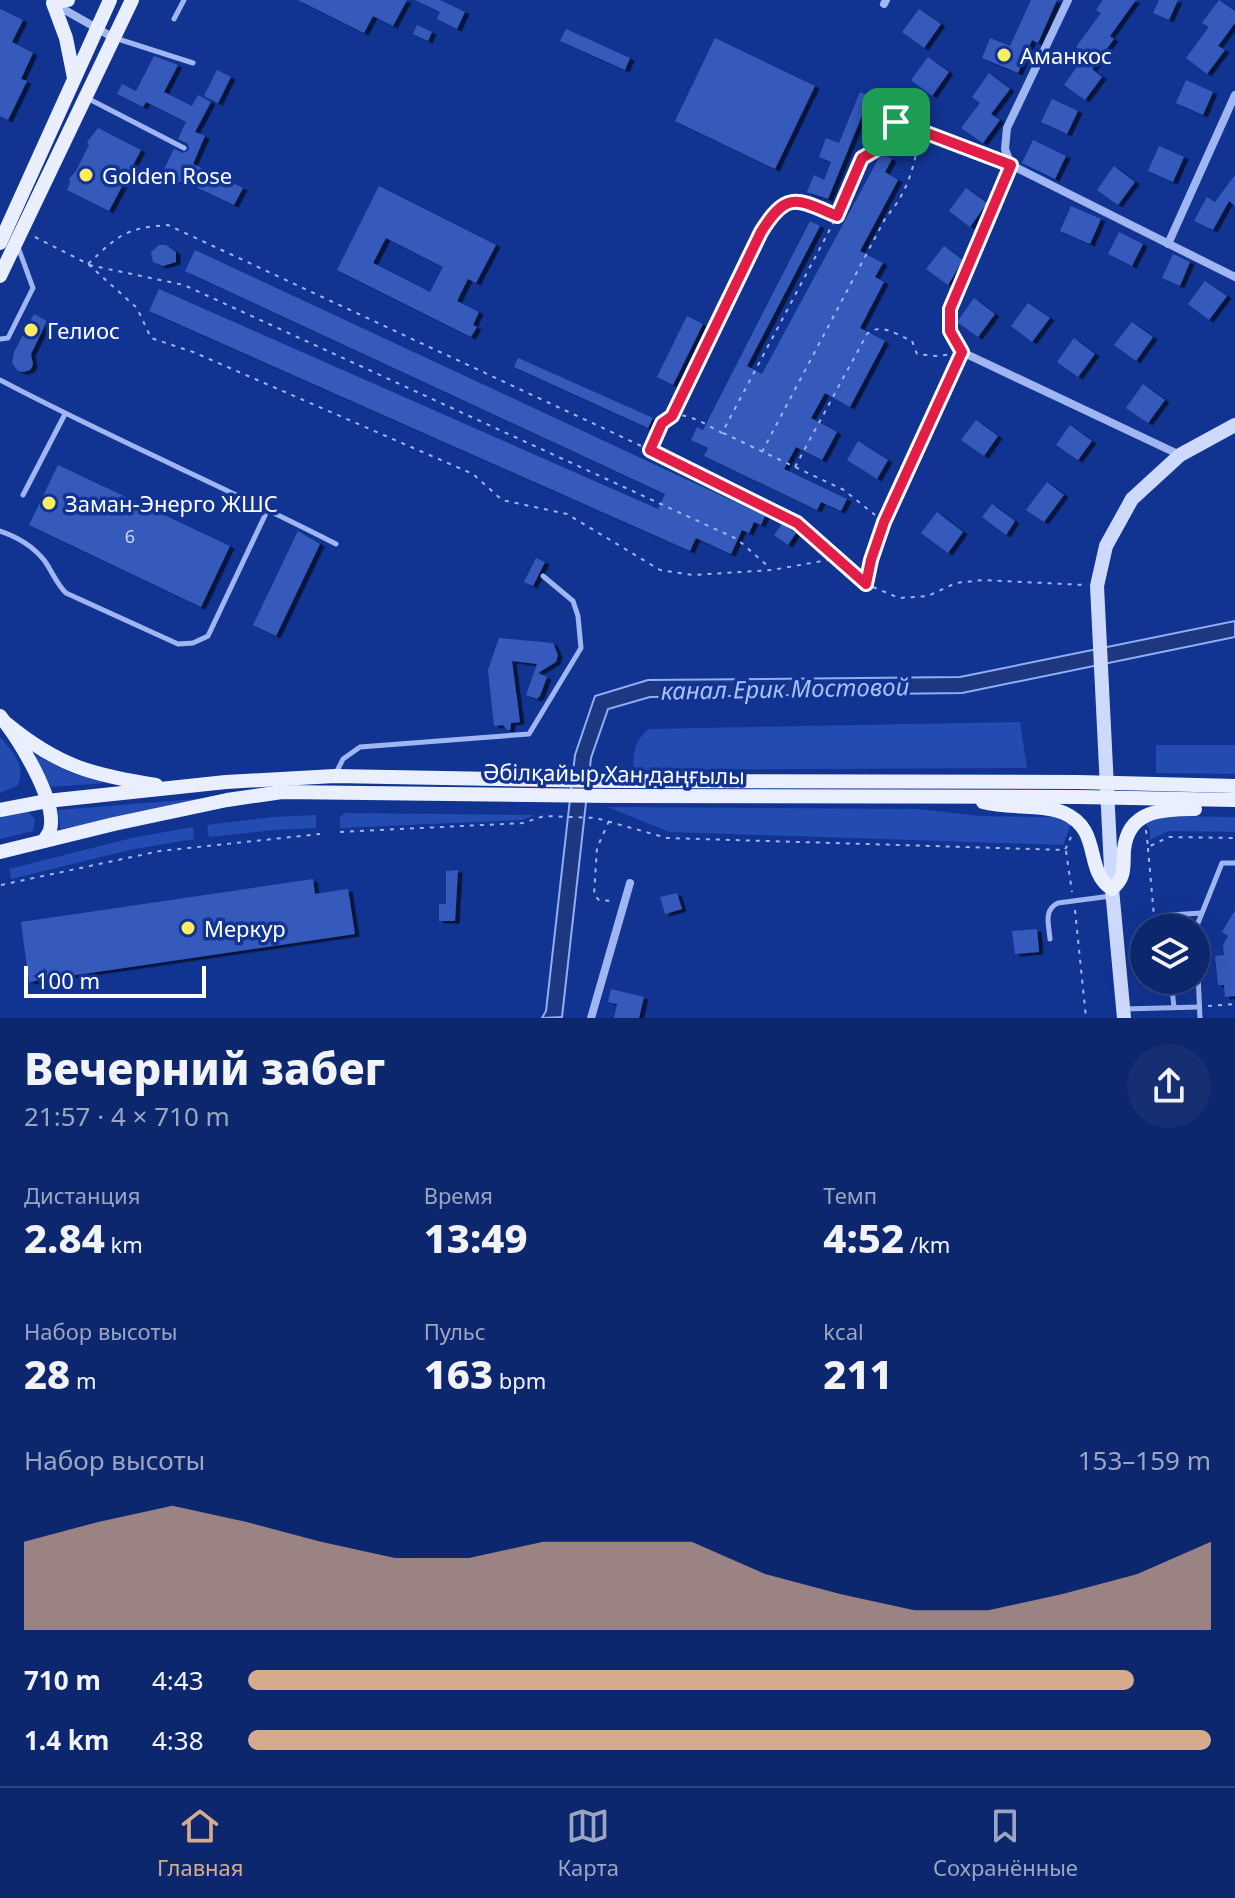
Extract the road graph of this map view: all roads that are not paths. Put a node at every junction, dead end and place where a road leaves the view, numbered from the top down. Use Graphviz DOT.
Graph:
graph roads {
  1 [pos="110,0"];
  2 [pos="132,0"];
  3 [pos="184,0"];
  4 [pos="1068,0"];
  5 [pos="57,1"];
  6 [pos="174,19"];
  7 [pos="97,28"];
  8 [pos="114,38"];
  9 [pos="193,63"];
  10 [pos="74,79"];
  11 [pos="1235,95"];
  12 [pos="85,97"];
  13 [pos="53,145"];
  14 [pos="184,148"];
  15 [pos="1011,165"];
  16 [pos="10,241"];
  17 [pos="1168,244"];
  18 [pos="0,276"];
  19 [pos="1235,277"];
  20 [pos="0,339"];
  21 [pos="962,352"];
  22 [pos="0,380"];
  23 [pos="65,414"];
  24 [pos="1235,425"];
  25 [pos="1180,455"];
  26 [pos="23,495"];
  27 [pos="268,509"];
  28 [pos="0,531"];
  29 [pos="336,544"];
  30 [pos="543,576"];
  31 [pos="866,584"];
  32 [pos="3,720"];
  33 [pos="335,776"];
  34 [pos="1235,786"];
  35 [pos="541,788"];
  36 [pos="180,789"];
  37 [pos="610,789"];
  38 [pos="1108,791"];
  39 [pos="962,797"];
  40 [pos="47,801"];
  41 [pos="1235,803"];
  42 [pos="0,810"];
  43 [pos="44,841"];
  44 [pos="0,852"];
  45 [pos="1235,863"];
  46 [pos="630,883"];
  47 [pos="1112,893"];
  48 [pos="1201,913"];
  49 [pos="1186,914"];
  50 [pos="1050,939"];
  51 [pos="1173,994"];
  52 [pos="1174,1007"];
  53 [pos="1199,1007"];
  54 [pos="1123,1014"];
  55 [pos="591,1018"];
  56 [pos="1200,1018"];
  1 -- 7 [label="main road"];
  2 -- 8 [label="main road"];
  3 -- 6 [label="lane"];
  4 -- 15 [label="street"];
  5 -- 7 [label="street"];
  5 -- 10 [label="main road"];
  7 -- 8 [label="street"];
  7 -- 10 [label="main road"];
  8 -- 9 [label="lane"];
  8 -- 12 [label="main road"];
  10 -- 13 [label="main road"];
  11 -- 17 [label="street"];
  12 -- 13 [label="main road"];
  12 -- 14 [label="lane"];
  13 -- 16 [label="main road"];
  13 -- 16 [label="main road"];
  15 -- 17 [label="street"];
  15 -- 21 [label="street"];
  16 -- 18 [label="main road"];
  16 -- 20 [label="lane"];
  17 -- 19 [label="street"];
  21 -- 25 [label="street"];
  21 -- 31 [label="lane"];
  22 -- 23 [label="lane"];
  23 -- 26 [label="lane"];
  23 -- 27 [label="lane"];
  24 -- 25 [label="street"];
  25 -- 38 [label="street"];
  27 -- 28 [label="lane"];
  27 -- 29 [label="lane"];
  30 -- 33 [label="lane"];
  32 -- 36 [label="main road"];
  32 -- 40 [label="main road"];
  33 -- 35 [label="main road, Әбілқайыр Хан даңғылы"];
  33 -- 36 [label="main road, Әбілқайыр Хан даңғылы"];
  34 -- 38 [label="main road, Әбілқайыр Хан даңғылы"];
  35 -- 37 [label="main road, Әбілқайыр Хан даңғылы"];
  35 -- 43 [label="main road, Әбілқайыр Хан даңғылы"];
  36 -- 40 [label="main road, Әбілқайыр Хан даңғылы"];
  37 -- 38 [label="main road, Әбілқайыр Хан даңғылы"];
  37 -- 39 [label="main road, Әбілқайыр Хан даңғылы"];
  38 -- 39 [label="main road, Әбілқайыр Хан даңғылы"];
  38 -- 41 [label="main road, Әбілқайыр Хан даңғылы"];
  38 -- 47 [label="street"];
  39 -- 47 [label="main road"];
  40 -- 42 [label="main road, Әбілқайыр Хан даңғылы"];
  40 -- 43 [label="main road"];
  41 -- 47 [label="main road"];
  43 -- 44 [label="main road, Әбілқайыр Хан даңғылы"];
  45 -- 48 [label="lane"];
  46 -- 55 [label="street"];
  47 -- 50 [label="lane"];
  47 -- 54 [label="street"];
  48 -- 49 [label="lane"];
  48 -- 53 [label="lane"];
  51 -- 52 [label="lane"];
  52 -- 53 [label="lane"];
  52 -- 54 [label="lane"];
  53 -- 56 [label="lane"];
}
